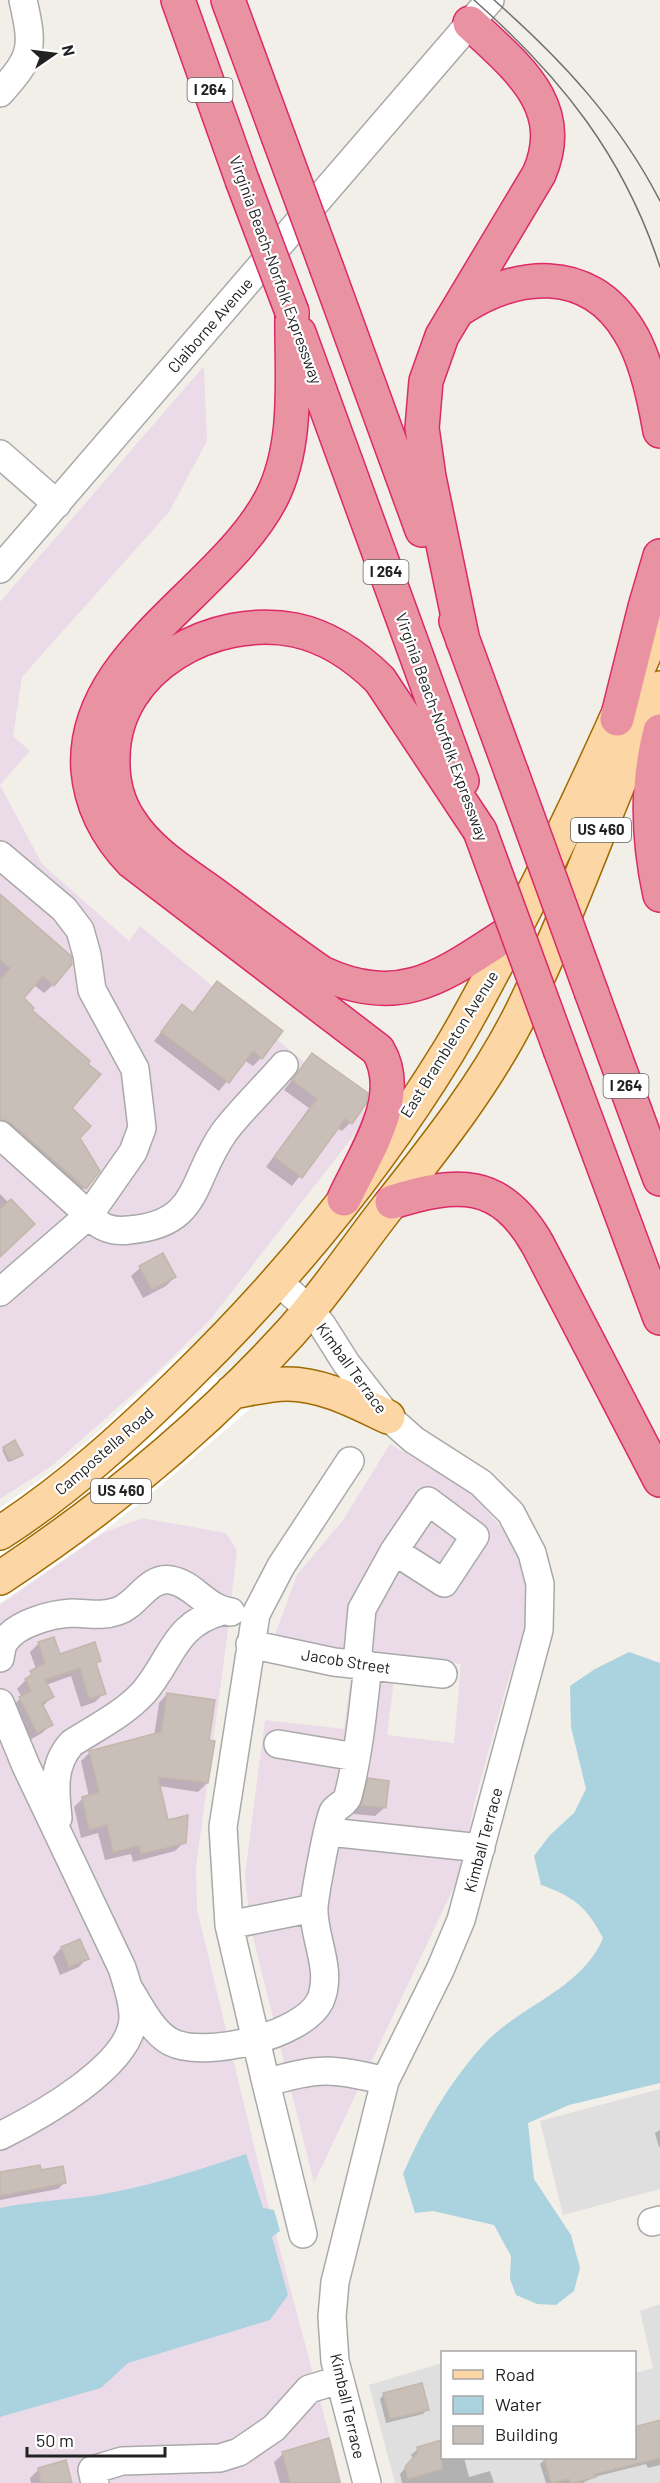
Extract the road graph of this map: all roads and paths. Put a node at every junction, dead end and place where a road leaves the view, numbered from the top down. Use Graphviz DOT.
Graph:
graph roads {
  1 [pos="23,0"];
  2 [pos="178,0"];
  3 [pos="228,0"];
  4 [pos="480,12"];
  5 [pos="0,93"];
  6 [pos="291,312"];
  7 [pos="456,312"];
  8 [pos="660,431"];
  9 [pos="0,454"];
  10 [pos="57,504"];
  11 [pos="660,556"];
  12 [pos="0,568"];
  13 [pos="660,618"];
  14 [pos="463,641"];
  15 [pos="660,688"];
  16 [pos="617,719"];
  17 [pos="660,731"];
  18 [pos="480,831"];
  19 [pos="0,855"];
  20 [pos="660,895"];
  21 [pos="515,929"];
  22 [pos="284,1065"];
  23 [pos="0,1135"];
  24 [pos="660,1179"];
  25 [pos="344,1199"];
  26 [pos="392,1202"];
  27 [pos="89,1215"];
  28 [pos="277,1281"];
  29 [pos="0,1292"];
  30 [pos="309,1309"];
  31 [pos="660,1318"];
  32 [pos="202,1361"];
  33 [pos="232,1392"];
  34 [pos="388,1417"];
  35 [pos="350,1461"];
  36 [pos="660,1480"];
  37 [pos="0,1533"];
  38 [pos="394,1551"];
  39 [pos="0,1578"];
  40 [pos="222,1611"];
  41 [pos="256,1614"];
  42 [pos="250,1644"];
  43 [pos="0,1658"];
  44 [pos="363,1665"];
  45 [pos="443,1674"];
  46 [pos="0,1703"];
  47 [pos="278,1744"];
  48 [pos="356,1757"];
  49 [pos="329,1832"];
  50 [pos="60,1837"];
  51 [pos="481,1848"];
  52 [pos="314,1908"];
  53 [pos="229,1925"];
  54 [pos="129,1989"];
  55 [pos="256,2038"];
  56 [pos="385,2081"];
  57 [pos="266,2083"];
  58 [pos="0,2136"];
  59 [pos="303,2234"];
  60 [pos="339,2380"];
  61 [pos="95,2483"];
  62 [pos="367,2483"];
  1 -- 5 [label="street"];
  2 -- 6 [label="highway, Virginia Beach-Norfolk Expressway / I 264, bridge"];
  3 -- 14 [label="highway, I 264, bridge"];
  4 -- 7 [label="highway"];
  4 -- 10 [label="street, Claiborne Avenue"];
  6 -- 18 [label="highway, Virginia Beach-Norfolk Expressway / I 264"];
  6 -- 25 [label="highway"];
  7 -- 8 [label="highway"];
  7 -- 14 [label="highway"];
  9 -- 10 [label="street"];
  10 -- 12 [label="street, Claiborne Avenue"];
  11 -- 16 [label="highway"];
  13 -- 16 [label="main road, East Brambleton Avenue / US 460"];
  14 -- 24 [label="highway, I 264, bridge"];
  15 -- 26 [label="main road, US 460"];
  16 -- 21 [label="main road, East Brambleton Avenue / US 460"];
  17 -- 20 [label="highway"];
  18 -- 21 [label="highway"];
  18 -- 31 [label="highway, Virginia Beach-Norfolk Expressway / I 264, bridge"];
  19 -- 27 [label="street"];
  21 -- 25 [label="main road, East Brambleton Avenue / US 460"];
  22 -- 27 [label="street"];
  23 -- 27 [label="street"];
  25 -- 28 [label="main road, East Brambleton Avenue / US 460"];
  26 -- 30 [label="main road, US 460"];
  26 -- 36 [label="highway"];
  27 -- 29 [label="street"];
  28 -- 30 [label="street, Kimball Terrace"];
  28 -- 32 [label="main road, East Brambleton Avenue / US 460"];
  30 -- 33 [label="main road, US 460"];
  30 -- 34 [label="street, Kimball Terrace"];
  32 -- 37 [label="main road, Campostella Road / US 460"];
  33 -- 34 [label="main road"];
  33 -- 39 [label="main road, US 460"];
  34 -- 51 [label="street, Kimball Terrace"];
  35 -- 41 [label="street"];
  38 -- 44 [label="street"];
  40 -- 41 [label="street"];
  40 -- 43 [label="street"];
  40 -- 50 [label="street"];
  41 -- 42 [label="street"];
  42 -- 44 [label="street, Jacob Street"];
  42 -- 53 [label="street"];
  44 -- 45 [label="street, Jacob Street"];
  44 -- 48 [label="street"];
  46 -- 50 [label="street"];
  47 -- 48 [label="street"];
  48 -- 49 [label="street"];
  49 -- 51 [label="street"];
  49 -- 52 [label="street"];
  50 -- 54 [label="street"];
  51 -- 56 [label="street, Kimball Terrace"];
  52 -- 53 [label="street"];
  52 -- 55 [label="street"];
  53 -- 55 [label="street"];
  54 -- 55 [label="street"];
  54 -- 58 [label="street"];
  55 -- 57 [label="street"];
  56 -- 57 [label="street"];
  56 -- 60 [label="street, Kimball Terrace"];
  57 -- 59 [label="street"];
  60 -- 61 [label="street"];
  60 -- 62 [label="street, Kimball Terrace"];
}
